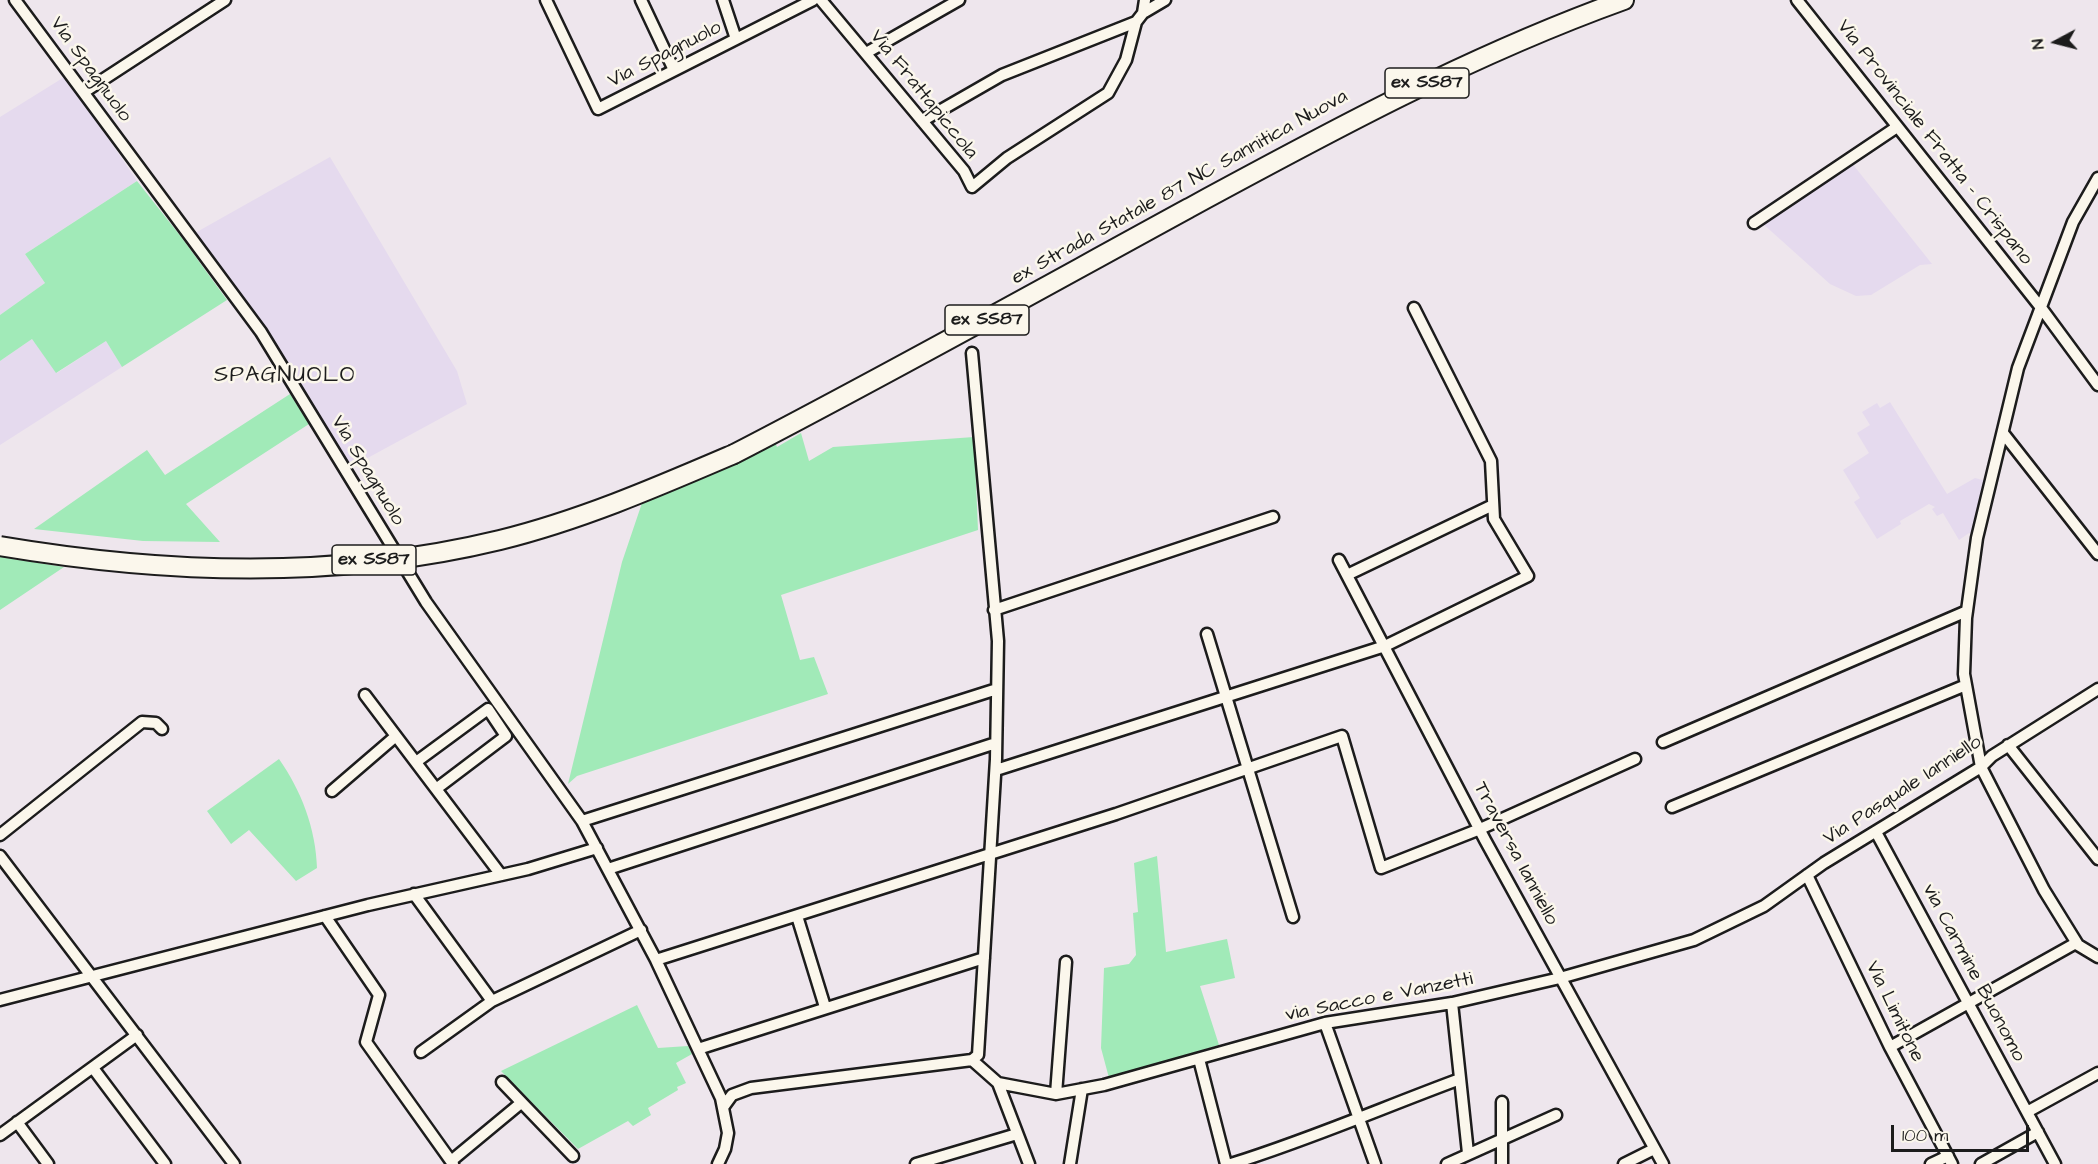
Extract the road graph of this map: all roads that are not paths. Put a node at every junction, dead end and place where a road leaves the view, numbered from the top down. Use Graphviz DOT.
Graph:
graph roads {
  1 [pos="15,0"];
  2 [pos="225,0"];
  3 [pos="546,0"];
  4 [pos="641,0"];
  5 [pos="723,0"];
  6 [pos="813,0"];
  7 [pos="821,0"];
  8 [pos="959,0"];
  9 [pos="1144,0"];
  10 [pos="1165,0"];
  11 [pos="1623,0"];
  12 [pos="1797,0"];
  13 [pos="1140,18"];
  14 [pos="736,39"];
  15 [pos="866,53"];
  16 [pos="674,70"];
  17 [pos="84,92"];
  18 [pos="922,121"];
  19 [pos="1897,127"];
  20 [pos="2098,178"];
  21 [pos="1754,223"];
  22 [pos="1414,308"];
  23 [pos="2042,309"];
  24 [pos="972,353"];
  25 [pos="2098,385"];
  26 [pos="2002,433"];
  27 [pos="1493,505"];
  28 [pos="1273,517"];
  29 [pos="0,546"];
  30 [pos="2098,554"];
  31 [pos="1339,560"];
  32 [pos="1347,575"];
  33 [pos="994,610"];
  34 [pos="1967,611"];
  35 [pos="1207,634"];
  36 [pos="1385,646"];
  37 [pos="1966,685"];
  38 [pos="997,689"];
  39 [pos="2098,689"];
  40 [pos="365,695"];
  41 [pos="1226,695"];
  42 [pos="162,729"];
  43 [pos="396,736"];
  44 [pos="1663,742"];
  45 [pos="996,743"];
  46 [pos="2008,745"];
  47 [pos="1635,759"];
  48 [pos="416,762"];
  49 [pos="1981,767"];
  50 [pos="1250,769"];
  51 [pos="996,770"];
  52 [pos="436,789"];
  53 [pos="332,791"];
  54 [pos="1672,807"];
  55 [pos="582,822"];
  56 [pos="1480,829"];
  57 [pos="1876,832"];
  58 [pos="0,835"];
  59 [pos="597,849"];
  60 [pos="991,854"];
  61 [pos="0,856"];
  62 [pos="2098,859"];
  63 [pos="608,869"];
  64 [pos="501,875"];
  65 [pos="1807,875"];
  66 [pos="414,894"];
  67 [pos="325,916"];
  68 [pos="797,916"];
  69 [pos="1293,917"];
  70 [pos="1728,923"];
  71 [pos="641,930"];
  72 [pos="2076,943"];
  73 [pos="2098,957"];
  74 [pos="984,958"];
  75 [pos="656,960"];
  76 [pos="1065,962"];
  77 [pos="93,977"];
  78 [pos="1560,978"];
  79 [pos="0,1000"];
  80 [pos="492,1001"];
  81 [pos="1969,1002"];
  82 [pos="1452,1003"];
  83 [pos="825,1006"];
  84 [pos="1325,1023"];
  85 [pos="137,1035"];
  86 [pos="1890,1047"];
  87 [pos="698,1048"];
  88 [pos="421,1052"];
  89 [pos="1199,1059"];
  90 [pos="972,1060"];
  91 [pos="93,1068"];
  92 [pos="2098,1073"];
  93 [pos="1460,1079"];
  94 [pos="502,1082"];
  95 [pos="998,1083"];
  96 [pos="1082,1089"];
  97 [pos="1056,1094"];
  98 [pos="1502,1102"];
  99 [pos="522,1103"];
  100 [pos="724,1106"];
  101 [pos="2027,1112"];
  102 [pos="1556,1115"];
  103 [pos="1358,1117"];
  104 [pos="17,1122"];
  105 [pos="2038,1132"];
  106 [pos="1017,1134"];
  107 [pos="0,1135"];
  108 [pos="1502,1139"];
  109 [pos="1654,1149"];
  110 [pos="1468,1154"];
  111 [pos="573,1156"];
  112 [pos="1950,1160"];
  113 [pos="452,1163"];
  114 [pos="48,1164"];
  115 [pos="165,1164"];
  116 [pos="234,1164"];
  117 [pos="718,1164"];
  118 [pos="916,1164"];
  119 [pos="1029,1164"];
  120 [pos="1070,1164"];
  121 [pos="1226,1164"];
  122 [pos="1231,1164"];
  123 [pos="1375,1164"];
  124 [pos="1447,1164"];
  125 [pos="1502,1164"];
  126 [pos="1624,1164"];
  127 [pos="1663,1164"];
  128 [pos="1931,1164"];
  129 [pos="1981,1164"];
  130 [pos="2055,1164"];
  1 -- 17 [label="street, Via Spagnuolo"];
  2 -- 17 [label="street"];
  3 -- 16 [label="street, Via Spagnuolo"];
  4 -- 16 [label="street"];
  5 -- 14 [label="street"];
  6 -- 14 [label="street, Via Spagnuolo"];
  7 -- 15 [label="street, Via Frattapiccola"];
  8 -- 15 [label="street"];
  9 -- 13 [label="street"];
  10 -- 13 [label="street"];
  11 -- 29 [label="highway, ex Strada Statale 87 NC Sannitica Nuova / ex SS87, bridge"];
  12 -- 19 [label="street, Via Provinciale Fratta - Crispano"];
  13 -- 18 [label="street"];
  13 -- 18 [label="street, Via Frattapiccola"];
  14 -- 16 [label="street, Via Spagnuolo"];
  15 -- 18 [label="street, Via Frattapiccola"];
  17 -- 55 [label="street, Via Spagnuolo"];
  19 -- 21 [label="street"];
  19 -- 23 [label="street, Via Provinciale Fratta - Crispano"];
  20 -- 23 [label="street"];
  22 -- 27 [label="street"];
  23 -- 25 [label="street, Via Provinciale Fratta - Crispano"];
  23 -- 26 [label="street"];
  24 -- 33 [label="street"];
  26 -- 30 [label="street"];
  26 -- 34 [label="street"];
  27 -- 32 [label="street"];
  27 -- 36 [label="street"];
  28 -- 33 [label="street"];
  31 -- 32 [label="street, Traversa Ianniello"];
  32 -- 36 [label="street, Traversa Ianniello"];
  33 -- 38 [label="street"];
  34 -- 37 [label="street"];
  34 -- 44 [label="street"];
  35 -- 41 [label="street"];
  36 -- 41 [label="street"];
  36 -- 56 [label="street, Traversa Ianniello"];
  37 -- 49 [label="street"];
  37 -- 54 [label="street"];
  38 -- 45 [label="street"];
  38 -- 55 [label="street"];
  39 -- 46 [label="street, Via Pasquale Ianniello"];
  40 -- 43 [label="street"];
  41 -- 50 [label="street"];
  41 -- 51 [label="street"];
  42 -- 58 [label="street"];
  43 -- 48 [label="street"];
  43 -- 53 [label="street"];
  45 -- 51 [label="street"];
  45 -- 63 [label="street"];
  46 -- 49 [label="street, Via Pasquale Ianniello"];
  46 -- 62 [label="street"];
  47 -- 56 [label="street"];
  48 -- 52 [label="street"];
  48 -- 52 [label="street"];
  49 -- 57 [label="street, Via Pasquale Ianniello"];
  49 -- 72 [label="street"];
  50 -- 56 [label="street"];
  50 -- 60 [label="street"];
  50 -- 69 [label="street"];
  51 -- 60 [label="street"];
  52 -- 64 [label="street"];
  55 -- 59 [label="street, Via Spagnuolo"];
  56 -- 78 [label="street, Traversa Ianniello"];
  57 -- 65 [label="street, Via Pasquale Ianniello"];
  57 -- 81 [label="street, via Carmine Buonomo"];
  59 -- 63 [label="street, Via Spagnuolo"];
  59 -- 64 [label="street"];
  60 -- 68 [label="street"];
  60 -- 74 [label="street"];
  61 -- 77 [label="street"];
  63 -- 71 [label="street, Via Spagnuolo"];
  64 -- 66 [label="street"];
  65 -- 70 [label="street, Via Pasquale Ianniello"];
  65 -- 86 [label="street, Via Limitone"];
  66 -- 67 [label="street"];
  66 -- 80 [label="street"];
  67 -- 77 [label="street"];
  67 -- 113 [label="street"];
  68 -- 75 [label="street"];
  68 -- 83 [label="street"];
  70 -- 78 [label="street, via Sacco e Vanzetti"];
  71 -- 75 [label="street, Via Spagnuolo"];
  71 -- 80 [label="street"];
  72 -- 73 [label="street"];
  72 -- 81 [label="street"];
  74 -- 83 [label="street"];
  74 -- 90 [label="street"];
  75 -- 87 [label="street, Via Spagnuolo"];
  76 -- 97 [label="street"];
  77 -- 79 [label="street"];
  77 -- 85 [label="street"];
  78 -- 82 [label="street, via Sacco e Vanzetti"];
  78 -- 109 [label="street, Traversa Ianniello"];
  80 -- 88 [label="street"];
  81 -- 86 [label="street"];
  81 -- 101 [label="street, via Carmine Buonomo"];
  82 -- 84 [label="street, via Sacco e Vanzetti"];
  82 -- 93 [label="street"];
  83 -- 87 [label="street"];
  84 -- 89 [label="street, via Sacco e Vanzetti"];
  84 -- 103 [label="street"];
  85 -- 91 [label="street"];
  85 -- 116 [label="street"];
  86 -- 112 [label="street, Via Limitone"];
  87 -- 100 [label="street, Via Spagnuolo"];
  89 -- 96 [label="street, via Sacco e Vanzetti"];
  89 -- 121 [label="street"];
  90 -- 95 [label="street"];
  90 -- 100 [label="street"];
  91 -- 104 [label="street"];
  91 -- 115 [label="street"];
  92 -- 101 [label="street"];
  93 -- 103 [label="street"];
  93 -- 110 [label="street"];
  94 -- 99 [label="street"];
  95 -- 97 [label="street, via Sacco e Vanzetti"];
  95 -- 106 [label="street"];
  96 -- 97 [label="street, via Sacco e Vanzetti"];
  96 -- 120 [label="street"];
  98 -- 108 [label="street"];
  99 -- 111 [label="street"];
  99 -- 113 [label="street"];
  100 -- 117 [label="street, Via Spagnuolo"];
  101 -- 105 [label="street, via Carmine Buonomo"];
  102 -- 108 [label="street"];
  103 -- 122 [label="street"];
  103 -- 123 [label="street"];
  104 -- 107 [label="street"];
  104 -- 114 [label="street"];
  105 -- 129 [label="street"];
  105 -- 130 [label="street, via Carmine Buonomo"];
  106 -- 118 [label="street"];
  106 -- 119 [label="street"];
  108 -- 110 [label="street"];
  108 -- 125 [label="street"];
  109 -- 126 [label="street"];
  109 -- 127 [label="street, Traversa Ianniello"];
  110 -- 124 [label="street"];
  112 -- 128 [label="street"];
}
